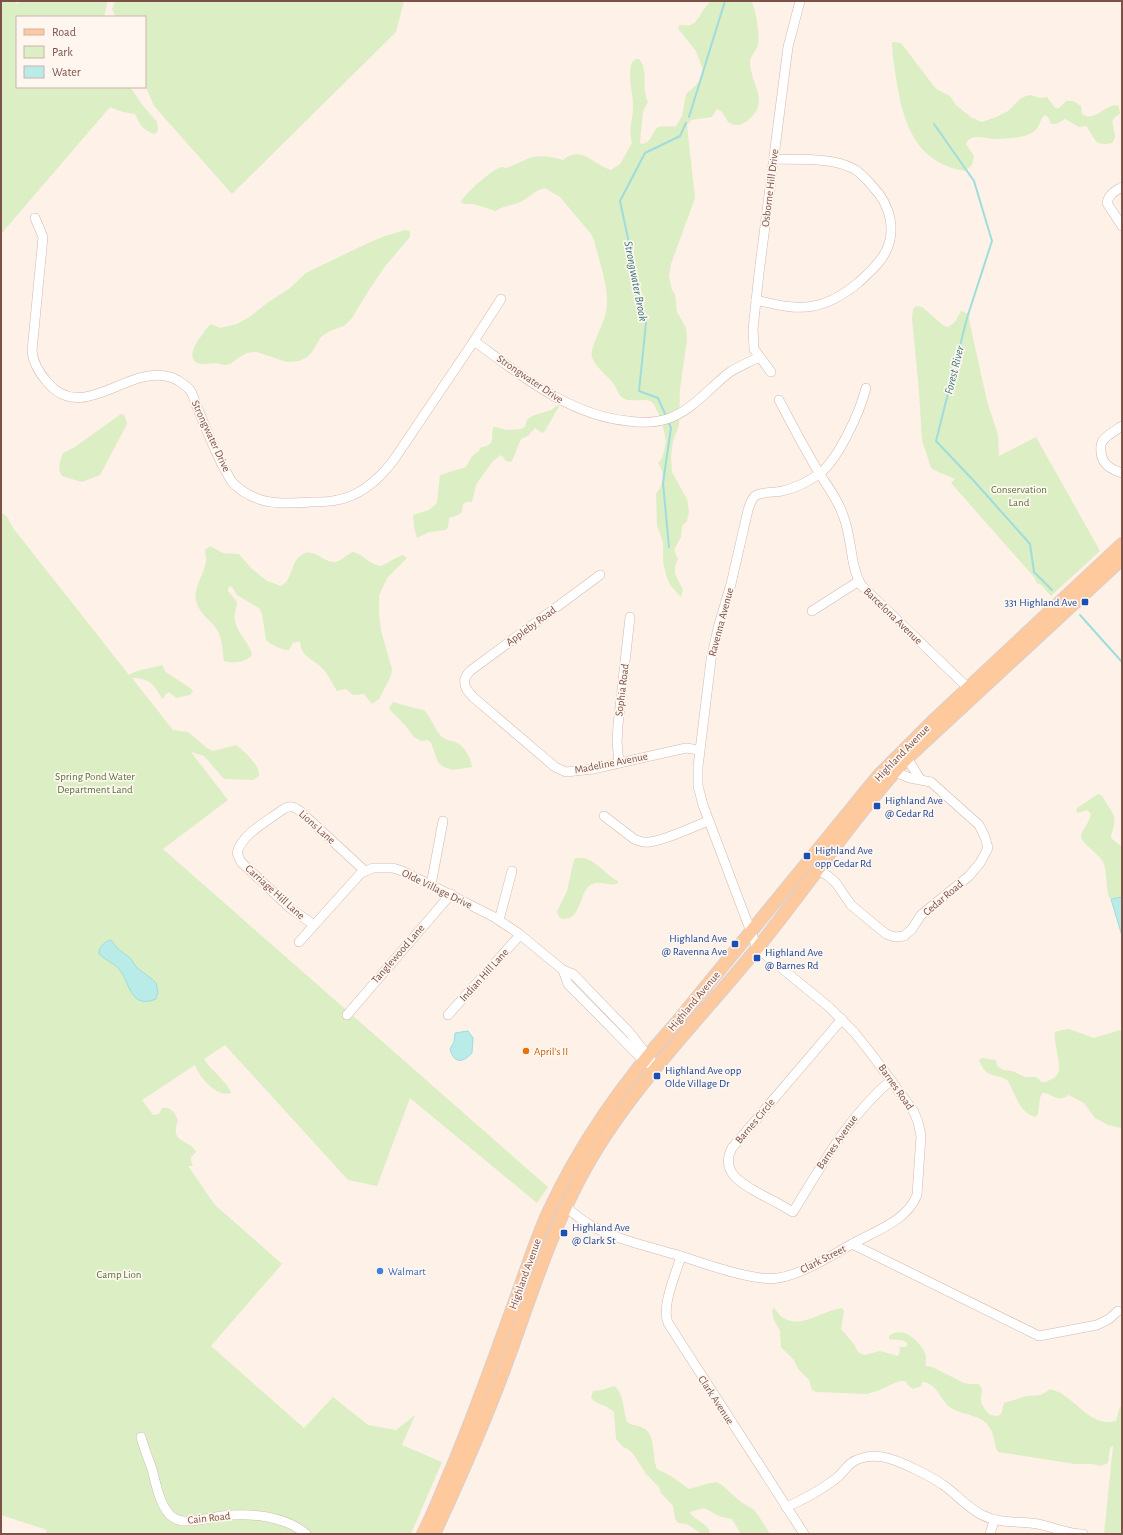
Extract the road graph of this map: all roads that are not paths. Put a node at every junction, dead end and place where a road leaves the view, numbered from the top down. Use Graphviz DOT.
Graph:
graph roads {
  1 [pos="800,1"];
  2 [pos="774,159"];
  3 [pos="1122,187"];
  4 [pos="35,218"];
  5 [pos="1122,226"];
  6 [pos="501,299"];
  7 [pos="756,300"];
  8 [pos="474,341"];
  9 [pos="759,357"];
  10 [pos="771,372"];
  11 [pos="866,388"];
  12 [pos="779,400"];
  13 [pos="1122,426"];
  14 [pos="1122,473"];
  15 [pos="820,474"];
  16 [pos="1122,544"];
  17 [pos="1122,559"];
  18 [pos="600,575"];
  19 [pos="859,581"];
  20 [pos="812,611"];
  21 [pos="630,617"];
  22 [pos="464,679"];
  23 [pos="968,688"];
  24 [pos="700,750"];
  25 [pos="907,758"];
  26 [pos="619,763"];
  27 [pos="895,772"];
  28 [pos="920,779"];
  29 [pos="604,816"];
  30 [pos="443,821"];
  31 [pos="708,821"];
  32 [pos="246,837"];
  33 [pos="817,869"];
  34 [pos="365,871"];
  35 [pos="512,871"];
  36 [pos="431,885"];
  37 [pos="451,894"];
  38 [pos="499,920"];
  39 [pos="314,926"];
  40 [pos="750,932"];
  41 [pos="520,935"];
  42 [pos="299,942"];
  43 [pos="758,948"];
  44 [pos="347,1015"];
  45 [pos="448,1015"];
  46 [pos="842,1019"];
  47 [pos="645,1057"];
  48 [pos="656,1068"];
  49 [pos="891,1080"];
  50 [pos="565,1206"];
  51 [pos="793,1212"];
  52 [pos="852,1244"];
  53 [pos="681,1256"];
  54 [pos="1118,1311"];
  55 [pos="141,1437"];
  56 [pos="786,1508"];
  57 [pos="994,1521"];
  58 [pos="306,1534"];
  59 [pos="423,1534"];
  60 [pos="434,1534"];
  61 [pos="804,1534"];
  62 [pos="990,1534"];
  63 [pos="1083,1534"];
  1 -- 2 [label="street, Osborne Hill Drive"];
  2 -- 7 [label="street, Osborne Hill Drive"];
  2 -- 7 [label="street"];
  3 -- 5 [label="street"];
  4 -- 8 [label="street, Strongwater Drive"];
  6 -- 8 [label="street, Strongwater Drive"];
  7 -- 9 [label="street, Osborne Hill Drive"];
  8 -- 9 [label="street, Strongwater Drive"];
  9 -- 10 [label="street, Osborne Hill Drive"];
  11 -- 15 [label="street, Ravenna Avenue"];
  12 -- 15 [label="street, Barcelona Avenue"];
  13 -- 14 [label="street"];
  15 -- 19 [label="street, Barcelona Avenue"];
  15 -- 24 [label="street, Ravenna Avenue"];
  16 -- 23 [label="main road, Highland Avenue"];
  17 -- 25 [label="main road, Highland Avenue"];
  18 -- 22 [label="street, Appleby Road"];
  19 -- 20 [label="street"];
  19 -- 23 [label="street, Barcelona Avenue"];
  21 -- 26 [label="street, Sophia Road"];
  22 -- 26 [label="street, Madeline Avenue"];
  23 -- 40 [label="main road, Highland Avenue"];
  24 -- 26 [label="street, Madeline Avenue"];
  24 -- 31 [label="street, Ravenna Avenue"];
  25 -- 27 [label="main road, Highland Avenue"];
  25 -- 28 [label="street"];
  27 -- 28 [label="street, Cedar Road"];
  27 -- 33 [label="main road, Highland Avenue"];
  28 -- 33 [label="street, Cedar Road"];
  29 -- 31 [label="street"];
  30 -- 36 [label="street"];
  31 -- 40 [label="street, Ravenna Avenue"];
  32 -- 34 [label="street, Lions Lane"];
  32 -- 39 [label="street, Carriage Hill Lane"];
  33 -- 43 [label="main road, Highland Avenue"];
  34 -- 36 [label="street, Olde Village Drive"];
  34 -- 39 [label="street"];
  35 -- 38 [label="street"];
  36 -- 37 [label="street, Olde Village Drive"];
  37 -- 38 [label="street, Olde Village Drive"];
  37 -- 44 [label="street, Tanglewood Lane"];
  38 -- 41 [label="street, Olde Village Drive"];
  39 -- 42 [label="street"];
  40 -- 43 [label="street, Ravenna Avenue"];
  40 -- 47 [label="main road, Highland Avenue"];
  41 -- 45 [label="street, Indian Hill Lane"];
  41 -- 47 [label="street, Olde Village Drive"];
  43 -- 46 [label="street, Barnes Road"];
  43 -- 48 [label="main road, Highland Avenue"];
  46 -- 49 [label="street, Barnes Road"];
  46 -- 51 [label="street, Barnes Circle"];
  47 -- 48 [label="street, Olde Village Drive"];
  47 -- 59 [label="main road, Highland Avenue"];
  48 -- 50 [label="main road, Highland Avenue"];
  49 -- 51 [label="street, Barnes Avenue"];
  49 -- 52 [label="street, Barnes Road"];
  50 -- 53 [label="street, Clark Street"];
  50 -- 60 [label="main road, Highland Avenue"];
  52 -- 53 [label="street, Clark Street"];
  52 -- 54 [label="street, Clark Street"];
  53 -- 56 [label="street, Clark Avenue"];
  55 -- 58 [label="street, Cain Road"];
  56 -- 57 [label="street"];
  56 -- 61 [label="street, Clark Avenue"];
  57 -- 62 [label="street"];
  57 -- 63 [label="street"];
}
